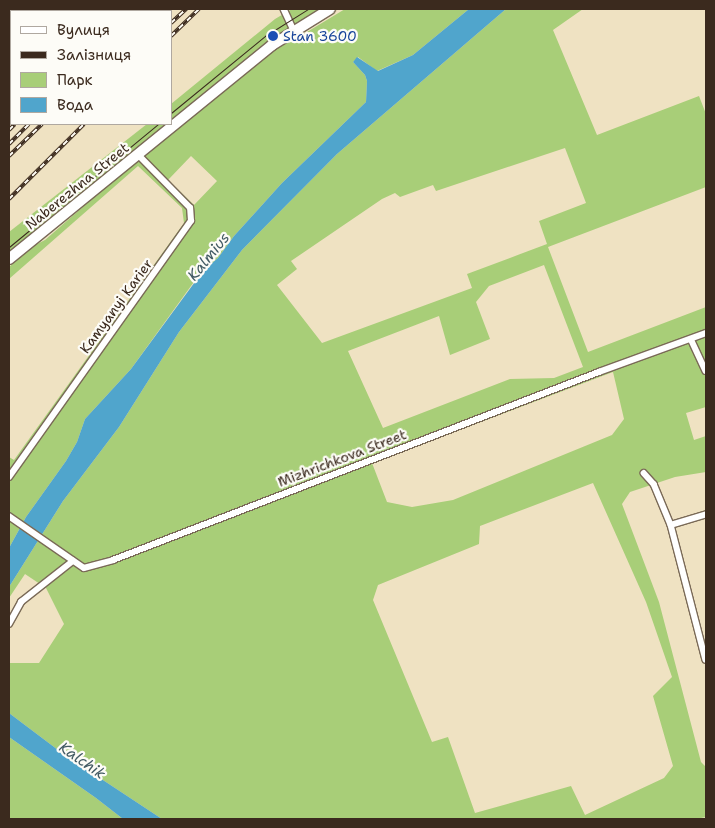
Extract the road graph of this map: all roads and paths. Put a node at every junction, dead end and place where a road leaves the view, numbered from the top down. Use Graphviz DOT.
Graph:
graph roads {
  1 [pos="284,9"];
  2 [pos="330,9"];
  3 [pos="294,30"];
  4 [pos="138,155"];
  5 [pos="9,259"];
  6 [pos="706,333"];
  7 [pos="691,339"];
  8 [pos="706,371"];
  9 [pos="644,473"];
  10 [pos="9,478"];
  11 [pos="706,514"];
  12 [pos="11,518"];
  13 [pos="671,525"];
  14 [pos="73,562"];
  15 [pos="9,624"];
  16 [pos="706,660"];
  1 -- 3 [label="street"];
  2 -- 3 [label="highway, Naberezhna Street"];
  3 -- 4 [label="highway, Naberezhna Street"];
  4 -- 5 [label="highway, Naberezhna Street"];
  4 -- 10 [label="street, Kamyanyi Karier"];
  6 -- 7 [label="street, Mizhrichkova Street"];
  7 -- 8 [label="street"];
  7 -- 14 [label="street, Mizhrichkova Street"];
  9 -- 13 [label="street"];
  11 -- 13 [label="street"];
  12 -- 14 [label="street"];
  13 -- 16 [label="street"];
  14 -- 15 [label="street"];
}
